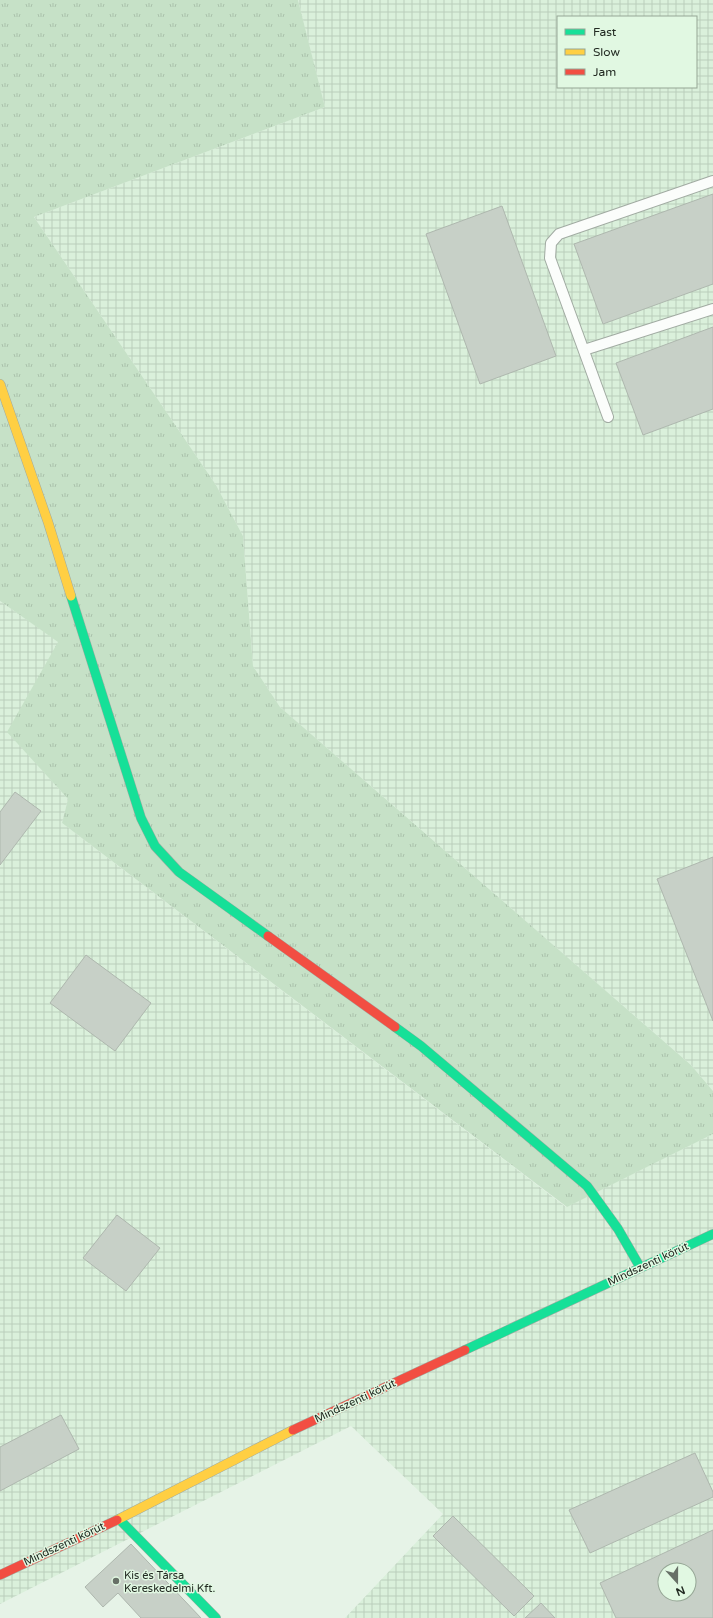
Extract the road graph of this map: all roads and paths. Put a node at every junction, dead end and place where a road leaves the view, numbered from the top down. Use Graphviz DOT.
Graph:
graph roads {
  1 [pos="713,181"];
  2 [pos="713,309"];
  3 [pos="584,350"];
  4 [pos="0,384"];
  5 [pos="608,417"];
  6 [pos="713,1234"];
  7 [pos="640,1267"];
  8 [pos="119,1519"];
  9 [pos="0,1575"];
  10 [pos="216,1618"];
  1 -- 3 [label="lane"];
  2 -- 3 [label="lane"];
  3 -- 5 [label="lane"];
  4 -- 7 [label="street"];
  6 -- 7 [label="street, Mindszenti körút"];
  7 -- 8 [label="street, Mindszenti körút"];
  8 -- 9 [label="street, Mindszenti körút"];
  8 -- 10 [label="street"];
}
